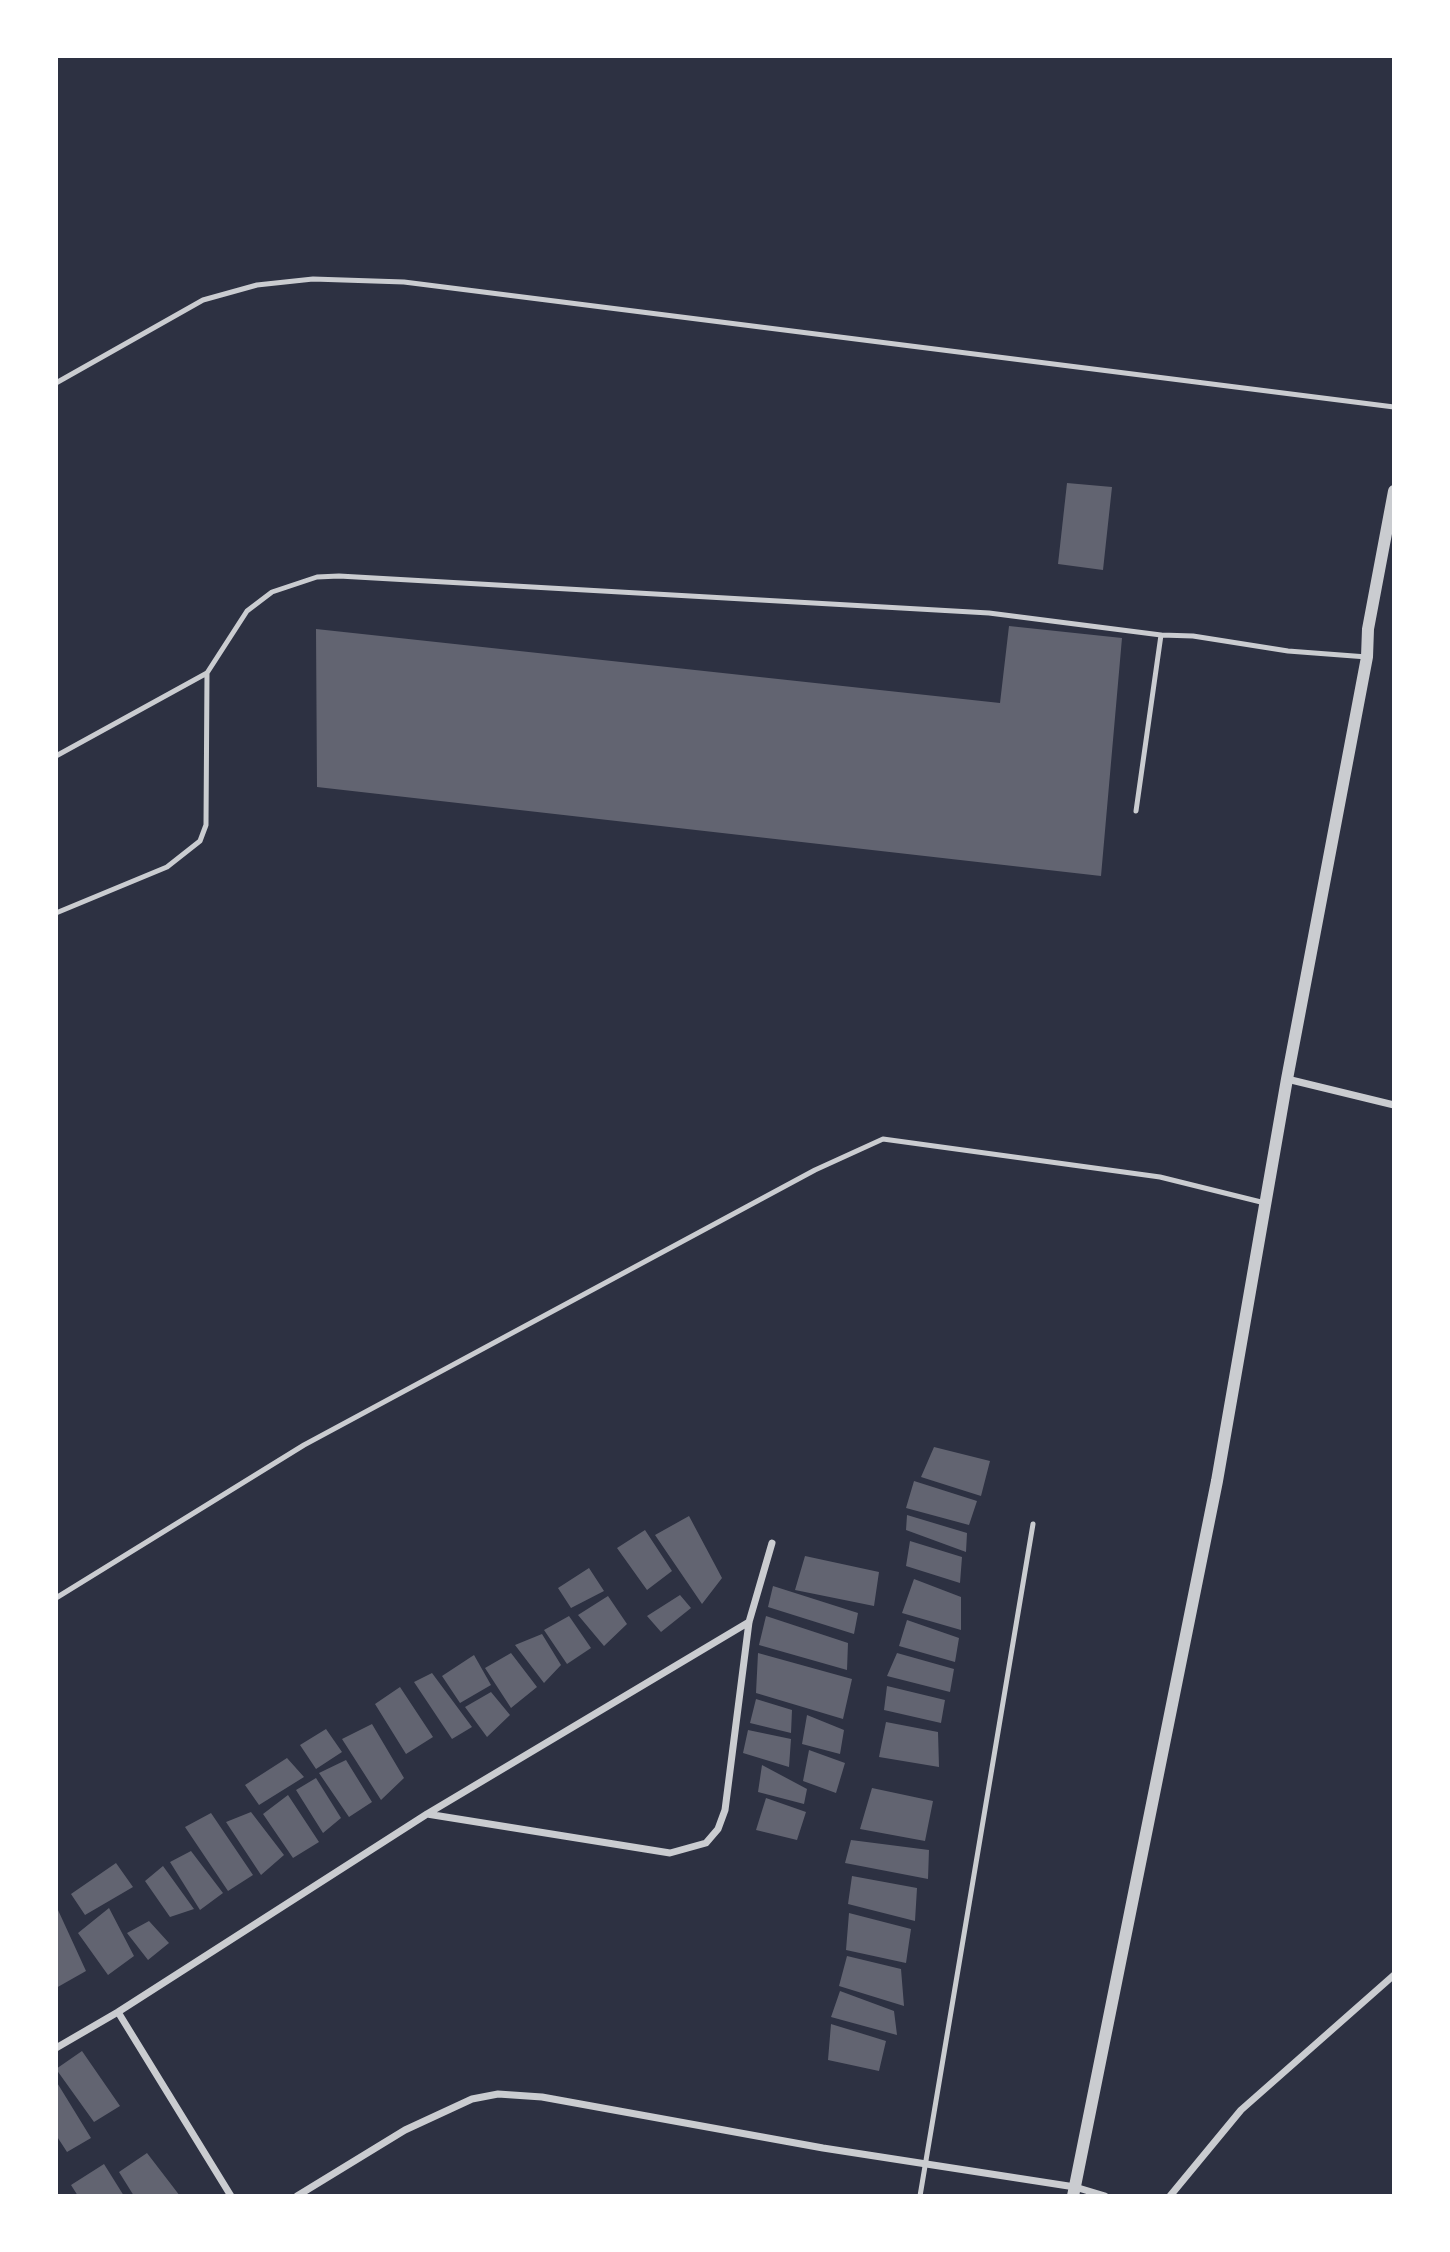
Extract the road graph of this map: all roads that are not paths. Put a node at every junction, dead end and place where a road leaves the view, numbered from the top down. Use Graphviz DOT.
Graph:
graph roads {
  1 [pos="56,383"];
  2 [pos="1394,407"];
  3 [pos="1394,491"];
  4 [pos="1161,635"];
  5 [pos="1367,657"];
  6 [pos="207,673"];
  7 [pos="56,756"];
  8 [pos="1136,811"];
  9 [pos="56,913"];
  10 [pos="1287,1079"];
  11 [pos="1394,1105"];
  12 [pos="1265,1203"];
  13 [pos="1033,1524"];
  14 [pos="772,1543"];
  15 [pos="56,1598"];
  16 [pos="749,1622"];
  17 [pos="426,1814"];
  18 [pos="1394,1975"];
  19 [pos="118,2012"];
  20 [pos="56,2048"];
  21 [pos="927,2164"];
  22 [pos="1074,2191"];
  23 [pos="231,2196"];
  24 [pos="297,2196"];
  25 [pos="920,2196"];
  26 [pos="1105,2196"];
  27 [pos="1170,2196"];
  1 -- 2 [label="lane"];
  3 -- 5 [label="street"];
  4 -- 5 [label="lane"];
  4 -- 6 [label="lane"];
  4 -- 8 [label="lane"];
  5 -- 10 [label="street"];
  6 -- 7 [label="lane"];
  6 -- 9 [label="lane"];
  10 -- 11 [label="street"];
  10 -- 12 [label="street"];
  12 -- 15 [label="lane"];
  12 -- 22 [label="street"];
  13 -- 21 [label="lane"];
  14 -- 16 [label="street"];
  16 -- 17 [label="street"];
  16 -- 17 [label="street"];
  17 -- 19 [label="street"];
  18 -- 27 [label="street"];
  19 -- 20 [label="street"];
  19 -- 23 [label="street"];
  21 -- 22 [label="street"];
  21 -- 24 [label="street"];
  21 -- 25 [label="lane"];
  22 -- 26 [label="street"];
}
